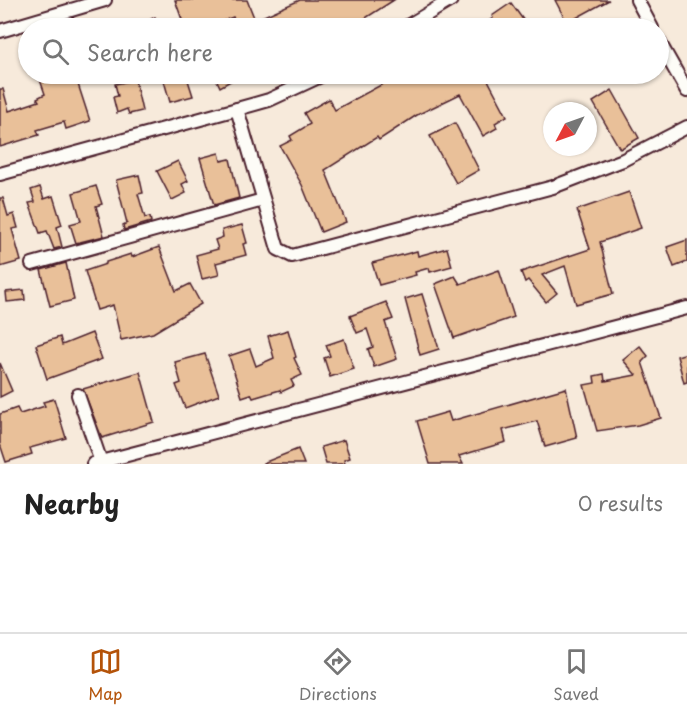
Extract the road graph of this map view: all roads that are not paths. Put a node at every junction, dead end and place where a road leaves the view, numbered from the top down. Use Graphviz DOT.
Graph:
graph roads {
  1 [pos="105,0"];
  2 [pos="451,0"];
  3 [pos="637,0"];
  4 [pos="436,4"];
  5 [pos="44,18"];
  6 [pos="417,18"];
  7 [pos="647,18"];
  8 [pos="18,26"];
  9 [pos="0,31"];
  10 [pos="669,59"];
  11 [pos="303,84"];
  12 [pos="687,91"];
  13 [pos="237,110"];
  14 [pos="687,127"];
  15 [pos="0,174"];
  16 [pos="263,200"];
  17 [pos="32,264"];
  18 [pos="687,308"];
  19 [pos="78,395"];
  20 [pos="97,463"];
  1 -- 5 [label="street"];
  2 -- 4 [label="street"];
  3 -- 7 [label="street"];
  4 -- 6 [label="street"];
  8 -- 9 [label="street"];
  10 -- 12 [label="street"];
  11 -- 13 [label="street"];
  13 -- 15 [label="street"];
  13 -- 16 [label="street"];
  14 -- 16 [label="street"];
  16 -- 17 [label="street"];
  18 -- 20 [label="street"];
  19 -- 20 [label="street"];
}
